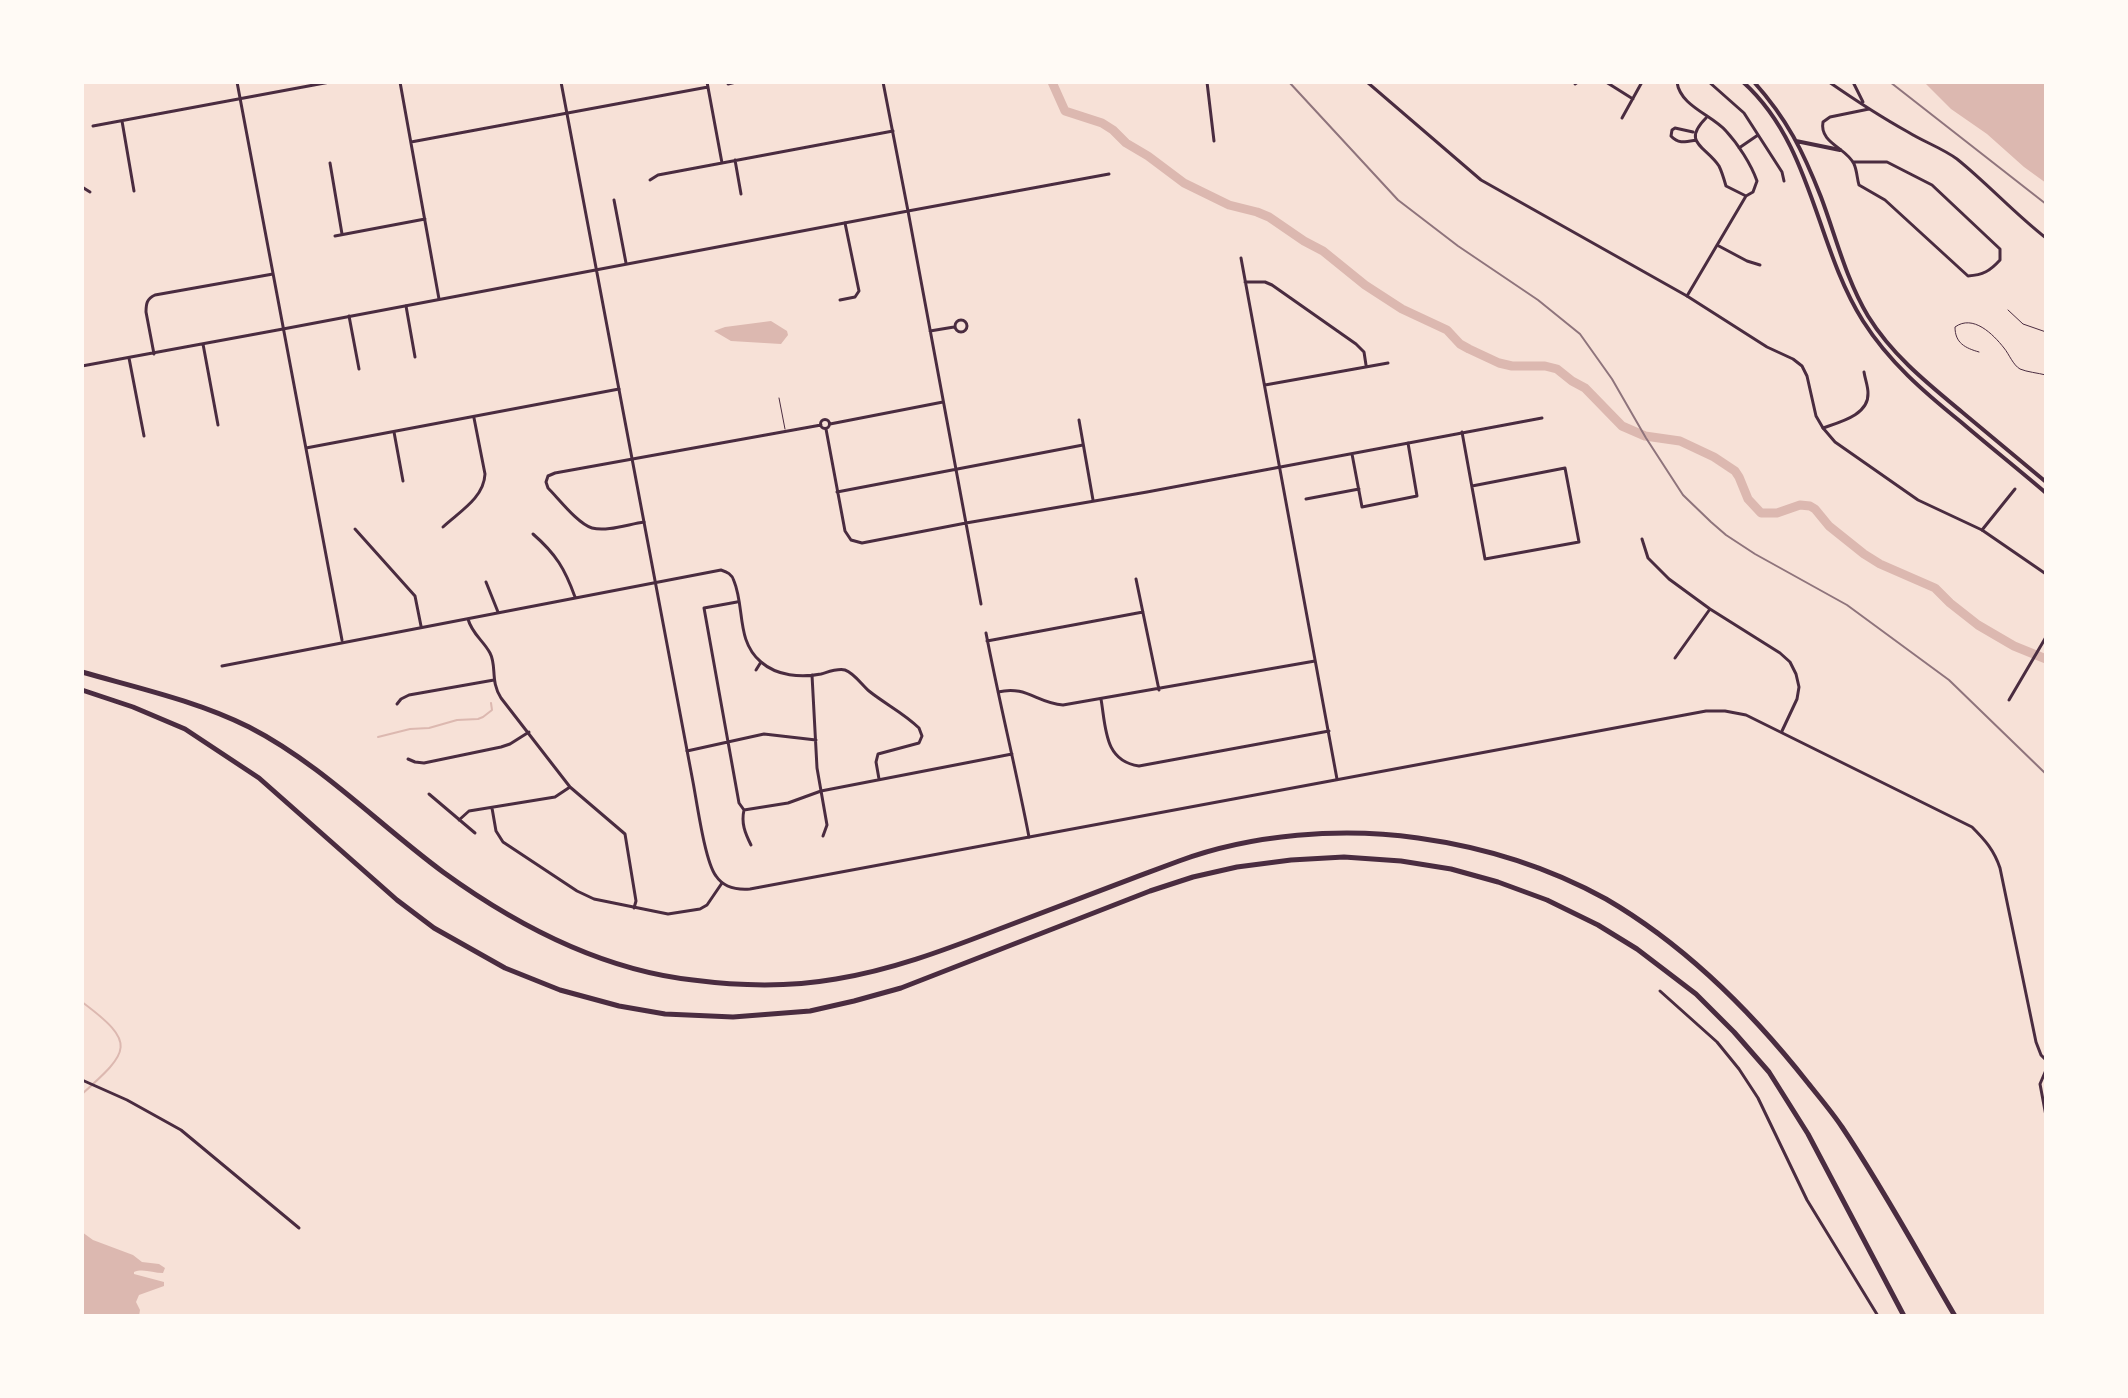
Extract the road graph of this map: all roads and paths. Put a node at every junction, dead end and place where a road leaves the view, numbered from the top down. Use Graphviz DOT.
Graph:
graph roads {
  1 [pos="237,82"];
  2 [pos="330,82"];
  3 [pos="400,82"];
  4 [pos="561,82"];
  5 [pos="736,82"];
  6 [pos="883,82"];
  7 [pos="1207,82"];
  8 [pos="1367,82"];
  9 [pos="1606,82"];
  10 [pos="1642,82"];
  11 [pos="1677,82"];
  12 [pos="1709,82"];
  13 [pos="1743,82"];
  14 [pos="1754,82"];
  15 [pos="1829,82"];
  16 [pos="1853,82"];
  17 [pos="707,84"];
  18 [pos="728,84"];
  19 [pos="240,99"];
  20 [pos="1633,99"];
  21 [pos="1866,107"];
  22 [pos="567,113"];
  23 [pos="1622,118"];
  24 [pos="1707,118"];
  25 [pos="122,121"];
  26 [pos="93,126"];
  27 [pos="893,131"];
  28 [pos="1695,132"];
  29 [pos="1758,135"];
  30 [pos="1696,140"];
  31 [pos="1214,141"];
  32 [pos="1796,141"];
  33 [pos="411,142"];
  34 [pos="1739,148"];
  35 [pos="1840,150"];
  36 [pos="735,160"];
  37 [pos="1854,162"];
  38 [pos="330,163"];
  39 [pos="722,163"];
  40 [pos="1109,174"];
  41 [pos="650,180"];
  42 [pos="1784,181"];
  43 [pos="82,187"];
  44 [pos="134,191"];
  45 [pos="90,192"];
  46 [pos="741,194"];
  47 [pos="1746,196"];
  48 [pos="614,200"];
  49 [pos="908,211"];
  50 [pos="425,219"];
  51 [pos="845,223"];
  52 [pos="342,234"];
  53 [pos="335,236"];
  54 [pos="2046,238"];
  55 [pos="1717,245"];
  56 [pos="1241,258"];
  57 [pos="626,264"];
  58 [pos="1760,265"];
  59 [pos="596,270"];
  60 [pos="273,274"];
  61 [pos="1245,282"];
  62 [pos="1687,296"];
  63 [pos="439,299"];
  64 [pos="840,300"];
  65 [pos="406,306"];
  66 [pos="2008,310"];
  67 [pos="349,316"];
  68 [pos="955,326"];
  69 [pos="283,329"];
  70 [pos="930,331"];
  71 [pos="2046,332"];
  72 [pos="203,344"];
  73 [pos="1979,352"];
  74 [pos="154,354"];
  75 [pos="415,357"];
  76 [pos="129,358"];
  77 [pos="1388,363"];
  78 [pos="1366,365"];
  79 [pos="82,366"];
  80 [pos="359,369"];
  81 [pos="1864,372"];
  82 [pos="2046,375"];
  83 [pos="1265,385"];
  84 [pos="619,389"];
  85 [pos="779,398"];
  86 [pos="943,402"];
  87 [pos="473,416"];
  88 [pos="1542,418"];
  89 [pos="1079,420"];
  90 [pos="830,424"];
  91 [pos="218,425"];
  92 [pos="821,425"];
  93 [pos="1823,428"];
  94 [pos="826,429"];
  95 [pos="786,431"];
  96 [pos="394,432"];
  97 [pos="1462,432"];
  98 [pos="144,436"];
  99 [pos="1408,443"];
  100 [pos="1083,445"];
  101 [pos="306,448"];
  102 [pos="1352,453"];
  103 [pos="632,458"];
  104 [pos="1280,467"];
  105 [pos="956,469"];
  106 [pos="403,481"];
  107 [pos="2046,482"];
  108 [pos="1472,486"];
  109 [pos="1359,489"];
  110 [pos="2015,489"];
  111 [pos="837,492"];
  112 [pos="2046,493"];
  113 [pos="1306,499"];
  114 [pos="1093,500"];
  115 [pos="644,522"];
  116 [pos="966,523"];
  117 [pos="443,527"];
  118 [pos="355,529"];
  119 [pos="1982,530"];
  120 [pos="533,534"];
  121 [pos="1642,539"];
  122 [pos="2046,574"];
  123 [pos="1136,579"];
  124 [pos="486,582"];
  125 [pos="655,582"];
  126 [pos="575,597"];
  127 [pos="738,601"];
  128 [pos="981,604"];
  129 [pos="1710,609"];
  130 [pos="498,612"];
  131 [pos="1143,612"];
  132 [pos="468,618"];
  133 [pos="421,626"];
  134 [pos="986,633"];
  135 [pos="2046,637"];
  136 [pos="342,641"];
  137 [pos="987,641"];
  138 [pos="1675,658"];
  139 [pos="1315,661"];
  140 [pos="761,662"];
  141 [pos="222,666"];
  142 [pos="756,670"];
  143 [pos="82,672"];
  144 [pos="812,675"];
  145 [pos="494,680"];
  146 [pos="82,690"];
  147 [pos="1159,690"];
  148 [pos="998,692"];
  149 [pos="1101,699"];
  150 [pos="2009,700"];
  151 [pos="397,704"];
  152 [pos="1329,731"];
  153 [pos="1782,731"];
  154 [pos="529,732"];
  155 [pos="816,740"];
  156 [pos="729,742"];
  157 [pos="687,751"];
  158 [pos="1012,754"];
  159 [pos="408,759"];
  160 [pos="879,779"];
  161 [pos="1337,779"];
  162 [pos="570,787"];
  163 [pos="821,791"];
  164 [pos="429,794"];
  165 [pos="492,808"];
  166 [pos="744,810"];
  167 [pos="459,820"];
  168 [pos="475,833"];
  169 [pos="823,836"];
  170 [pos="1029,837"];
  171 [pos="751,845"];
  172 [pos="722,883"];
  173 [pos="634,908"];
  174 [pos="1660,991"];
  175 [pos="2046,1060"];
  176 [pos="2046,1070"];
  177 [pos="82,1080"];
  178 [pos="2046,1116"];
  179 [pos="299,1228"];
  180 [pos="1878,1316"];
  181 [pos="1904,1316"];
  182 [pos="1955,1316"];
  1 -- 19 [label="street"];
  2 -- 19 [label="street"];
  3 -- 33 [label="street"];
  4 -- 22 [label="street"];
  5 -- 18 [label="street"];
  6 -- 27 [label="street"];
  7 -- 31 [label="street"];
  8 -- 62 [label="street"];
  9 -- 20 [label="street"];
  10 -- 20 [label="street"];
  11 -- 24 [label="street"];
  12 -- 29 [label="street"];
  13 -- 112 [label="highway"];
  14 -- 32 [label="highway"];
  15 -- 21 [label="street"];
  16 -- 21 [label="street"];
  17 -- 22 [label="street"];
  17 -- 39 [label="street"];
  19 -- 25 [label="street"];
  19 -- 60 [label="street"];
  20 -- 23 [label="street"];
  21 -- 35 [label="street"];
  21 -- 54 [label="street"];
  22 -- 33 [label="street"];
  22 -- 59 [label="street"];
  24 -- 28 [label="street"];
  24 -- 34 [label="street"];
  25 -- 26 [label="street"];
  25 -- 44 [label="street"];
  27 -- 36 [label="street"];
  27 -- 49 [label="street"];
  28 -- 30 [label="street"];
  28 -- 30 [label="street"];
  29 -- 34 [label="street"];
  29 -- 42 [label="street"];
  30 -- 47 [label="street"];
  32 -- 35 [label="highway"];
  32 -- 107 [label="highway"];
  33 -- 50 [label="street"];
  34 -- 47 [label="street"];
  35 -- 37 [label="street"];
  36 -- 39 [label="street"];
  36 -- 46 [label="street"];
  37 -- 37 [label="street"];
  38 -- 52 [label="street"];
  39 -- 41 [label="street"];
  40 -- 49 [label="street"];
  43 -- 45 [label="street"];
  47 -- 55 [label="street"];
  48 -- 57 [label="street"];
  49 -- 51 [label="street"];
  49 -- 70 [label="street"];
  50 -- 52 [label="street"];
  50 -- 63 [label="street"];
  51 -- 57 [label="street"];
  51 -- 64 [label="street"];
  52 -- 53 [label="street"];
  55 -- 58 [label="street"];
  55 -- 62 [label="street"];
  56 -- 61 [label="street"];
  57 -- 59 [label="street"];
  59 -- 63 [label="street"];
  59 -- 84 [label="street"];
  60 -- 69 [label="street"];
  60 -- 74 [label="street"];
  61 -- 78 [label="street"];
  61 -- 83 [label="street"];
  62 -- 93 [label="street"];
  63 -- 65 [label="street"];
  65 -- 67 [label="street"];
  65 -- 75 [label="street"];
  66 -- 71 [label="lane"];
  67 -- 69 [label="street"];
  67 -- 80 [label="street"];
  68 -- 70 [label="street"];
  69 -- 72 [label="street"];
  69 -- 101 [label="street"];
  70 -- 86 [label="street"];
  72 -- 74 [label="street"];
  72 -- 91 [label="street"];
  73 -- 82 [label="lane"];
  74 -- 76 [label="street"];
  76 -- 79 [label="street"];
  76 -- 98 [label="street"];
  77 -- 78 [label="street"];
  78 -- 83 [label="street"];
  81 -- 93 [label="street"];
  83 -- 104 [label="street"];
  84 -- 87 [label="street"];
  84 -- 103 [label="street"];
  85 -- 95 [label="lane"];
  86 -- 90 [label="street"];
  86 -- 105 [label="street"];
  87 -- 96 [label="street"];
  87 -- 117 [label="street"];
  88 -- 97 [label="street"];
  89 -- 100 [label="street"];
  90 -- 92 [label="street"];
  90 -- 94 [label="street"];
  92 -- 94 [label="street"];
  92 -- 95 [label="street"];
  93 -- 119 [label="street"];
  94 -- 111 [label="street"];
  95 -- 103 [label="street"];
  96 -- 101 [label="street"];
  96 -- 106 [label="street"];
  97 -- 99 [label="street"];
  97 -- 108 [label="street"];
  99 -- 102 [label="street"];
  99 -- 109 [label="street"];
  100 -- 105 [label="street"];
  100 -- 114 [label="street"];
  101 -- 136 [label="street"];
  102 -- 104 [label="street"];
  102 -- 109 [label="street"];
  103 -- 115 [label="street"];
  103 -- 115 [label="street"];
  104 -- 114 [label="street"];
  104 -- 139 [label="street"];
  105 -- 111 [label="street"];
  105 -- 116 [label="street"];
  108 -- 108 [label="street"];
  109 -- 113 [label="street"];
  110 -- 119 [label="street"];
  111 -- 116 [label="street"];
  114 -- 116 [label="street"];
  115 -- 125 [label="street"];
  116 -- 128 [label="street"];
  118 -- 133 [label="street"];
  119 -- 122 [label="street"];
  120 -- 126 [label="street"];
  121 -- 129 [label="street"];
  123 -- 131 [label="street"];
  124 -- 130 [label="street"];
  125 -- 126 [label="street"];
  125 -- 127 [label="street"];
  125 -- 157 [label="street"];
  126 -- 130 [label="street"];
  127 -- 140 [label="street"];
  127 -- 156 [label="street"];
  129 -- 138 [label="street"];
  129 -- 153 [label="street"];
  130 -- 132 [label="street"];
  131 -- 137 [label="street"];
  131 -- 147 [label="street"];
  132 -- 133 [label="street"];
  132 -- 145 [label="street"];
  133 -- 136 [label="street"];
  134 -- 137 [label="street"];
  135 -- 150 [label="street"];
  136 -- 141 [label="street"];
  137 -- 148 [label="street"];
  139 -- 147 [label="street"];
  139 -- 152 [label="street"];
  140 -- 142 [label="street"];
  140 -- 144 [label="street"];
  143 -- 182 [label="highway"];
  144 -- 155 [label="street"];
  144 -- 160 [label="street"];
  145 -- 151 [label="street"];
  145 -- 154 [label="street"];
  146 -- 181 [label="highway"];
  147 -- 149 [label="street"];
  148 -- 149 [label="street"];
  148 -- 158 [label="street"];
  149 -- 152 [label="street"];
  152 -- 161 [label="street"];
  153 -- 161 [label="street"];
  153 -- 175 [label="street"];
  154 -- 159 [label="street"];
  154 -- 162 [label="street"];
  155 -- 156 [label="street"];
  155 -- 163 [label="street"];
  156 -- 157 [label="street"];
  156 -- 166 [label="street"];
  157 -- 172 [label="street"];
  158 -- 160 [label="street"];
  158 -- 170 [label="street"];
  160 -- 163 [label="street"];
  161 -- 170 [label="street"];
  162 -- 165 [label="street"];
  162 -- 173 [label="street"];
  163 -- 166 [label="street"];
  163 -- 169 [label="street"];
  164 -- 167 [label="street"];
  165 -- 167 [label="street"];
  165 -- 173 [label="street"];
  166 -- 171 [label="street"];
  167 -- 168 [label="street"];
  170 -- 172 [label="street"];
  172 -- 173 [label="street"];
  174 -- 180 [label="street"];
  176 -- 178 [label="street"];
  177 -- 179 [label="street"];
}
